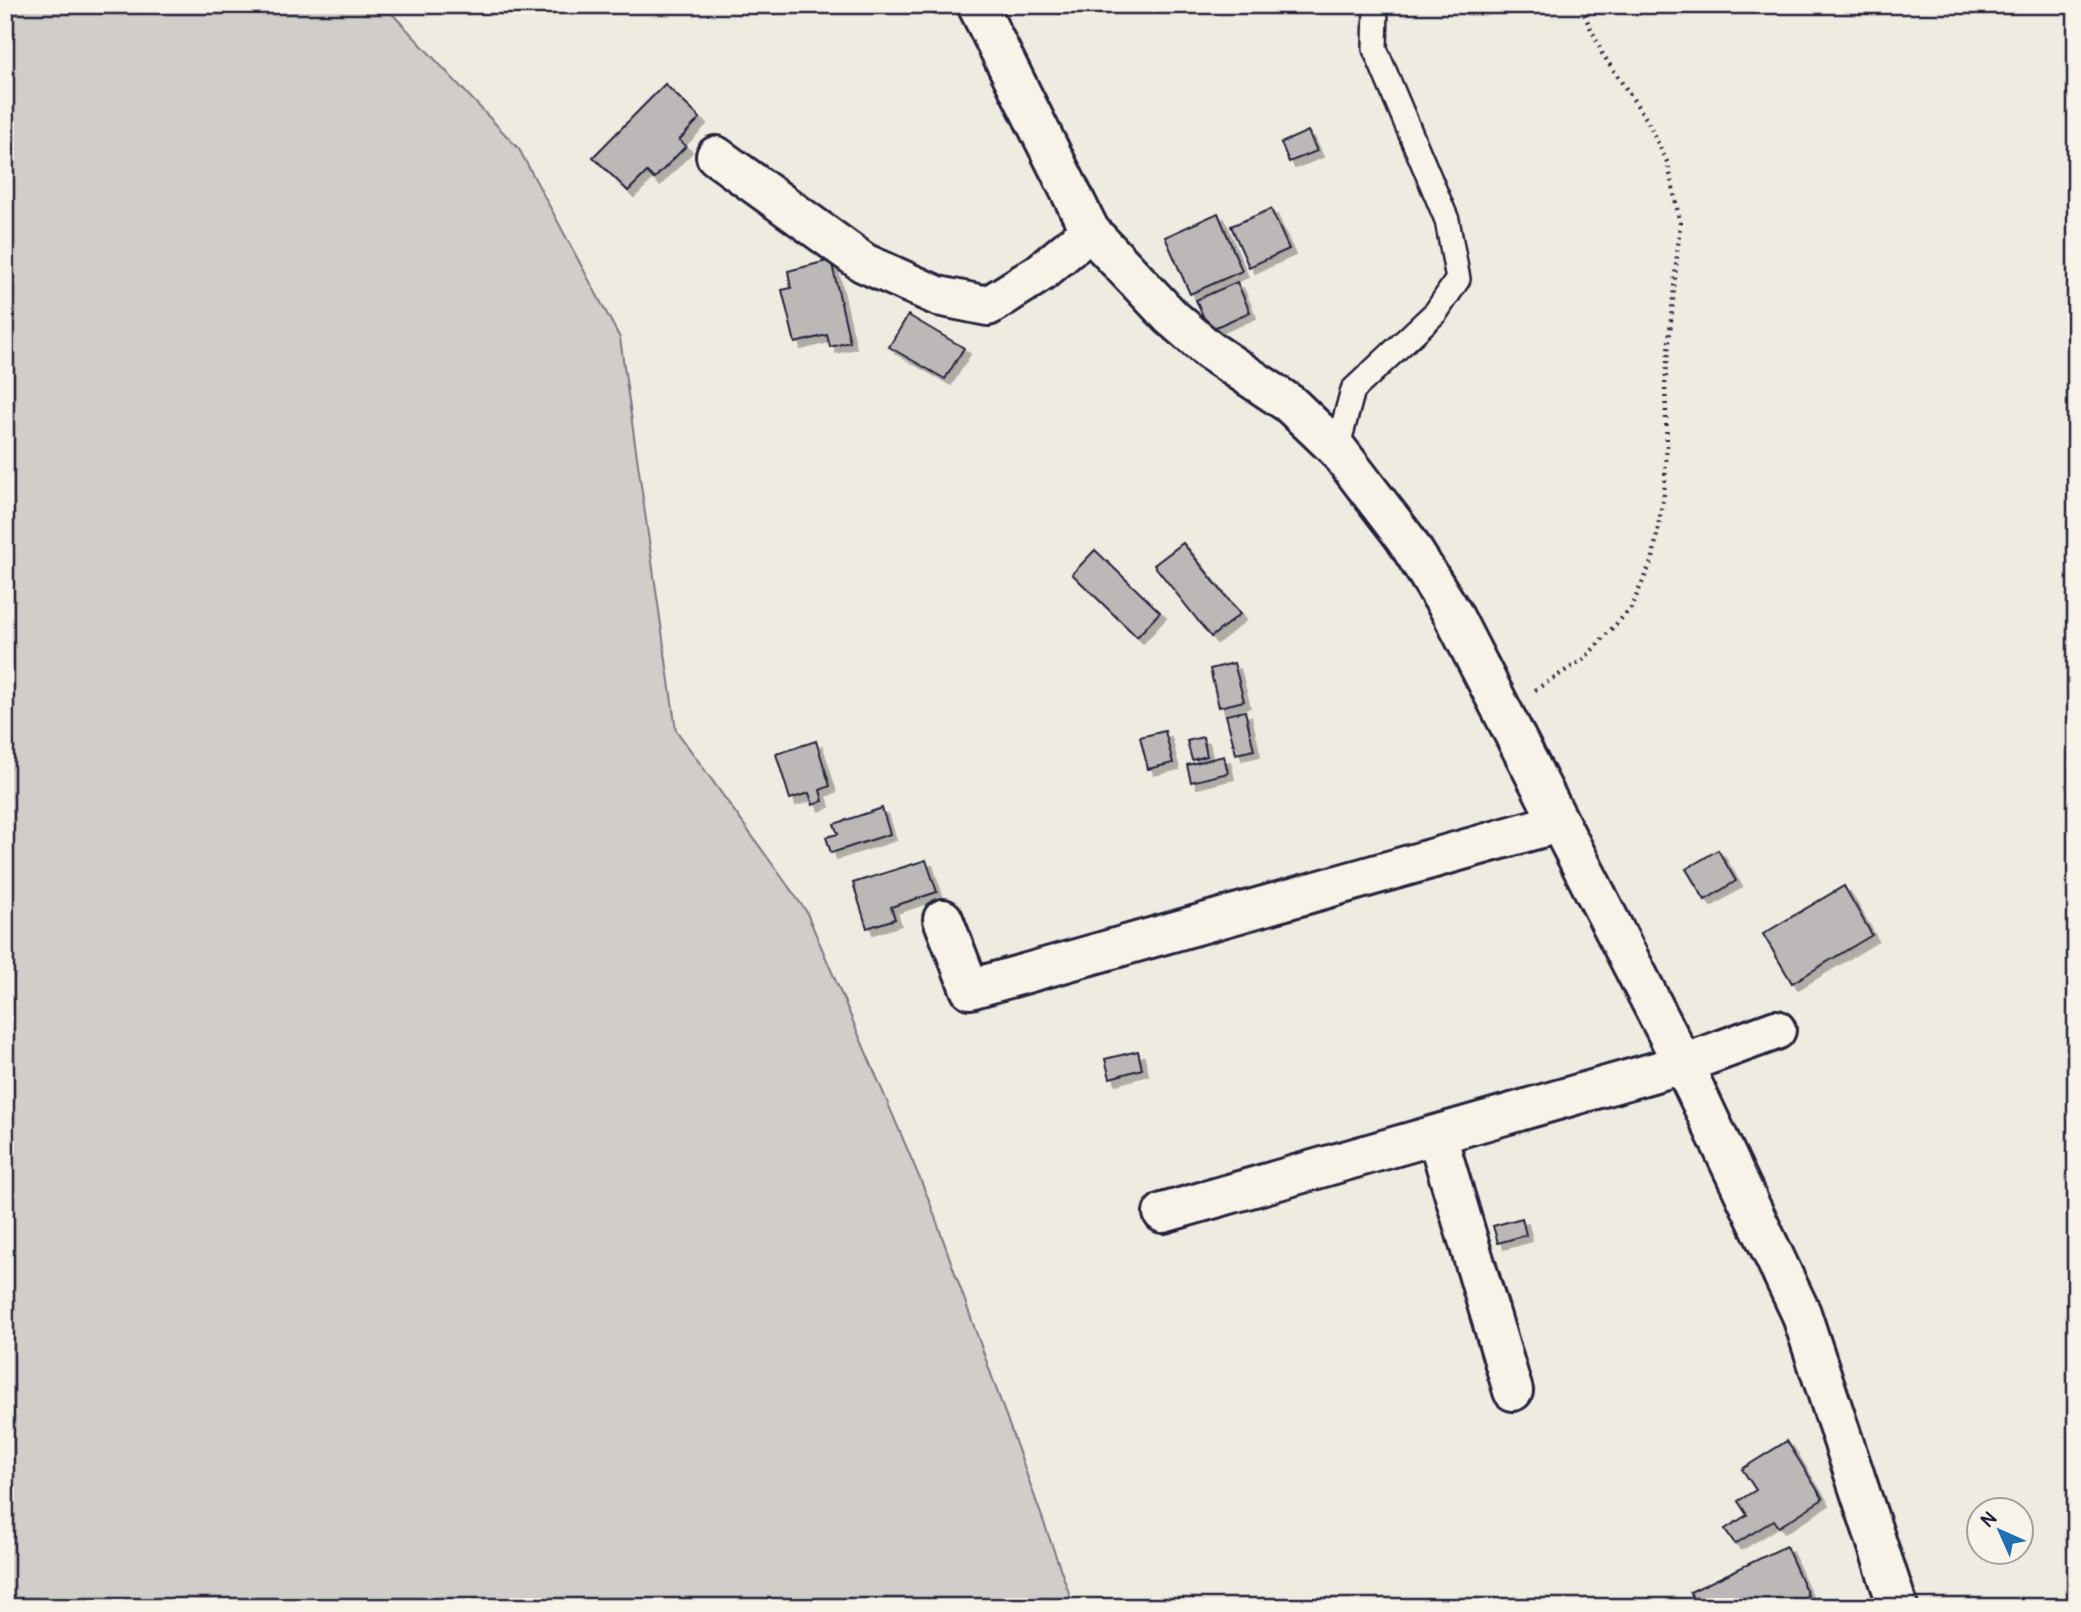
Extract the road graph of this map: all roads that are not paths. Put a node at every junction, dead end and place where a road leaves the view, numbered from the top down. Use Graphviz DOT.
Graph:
graph roads {
  1 [pos="976,5"];
  2 [pos="1376,5"];
  3 [pos="716,156"];
  4 [pos="1090,231"];
  5 [pos="1336,449"];
  6 [pos="1559,822"];
  7 [pos="943,919"];
  8 [pos="1776,1030"];
  9 [pos="1683,1064"];
  10 [pos="1437,1136"];
  11 [pos="1163,1213"];
  12 [pos="1513,1391"];
  13 [pos="1898,1607"];
  1 -- 4 [label="street"];
  2 -- 5 [label="lane"];
  3 -- 4 [label="street"];
  4 -- 5 [label="street"];
  5 -- 6 [label="street"];
  6 -- 7 [label="street"];
  6 -- 9 [label="street"];
  8 -- 9 [label="street"];
  9 -- 10 [label="street"];
  9 -- 13 [label="street"];
  10 -- 11 [label="street"];
  10 -- 12 [label="street"];
}
